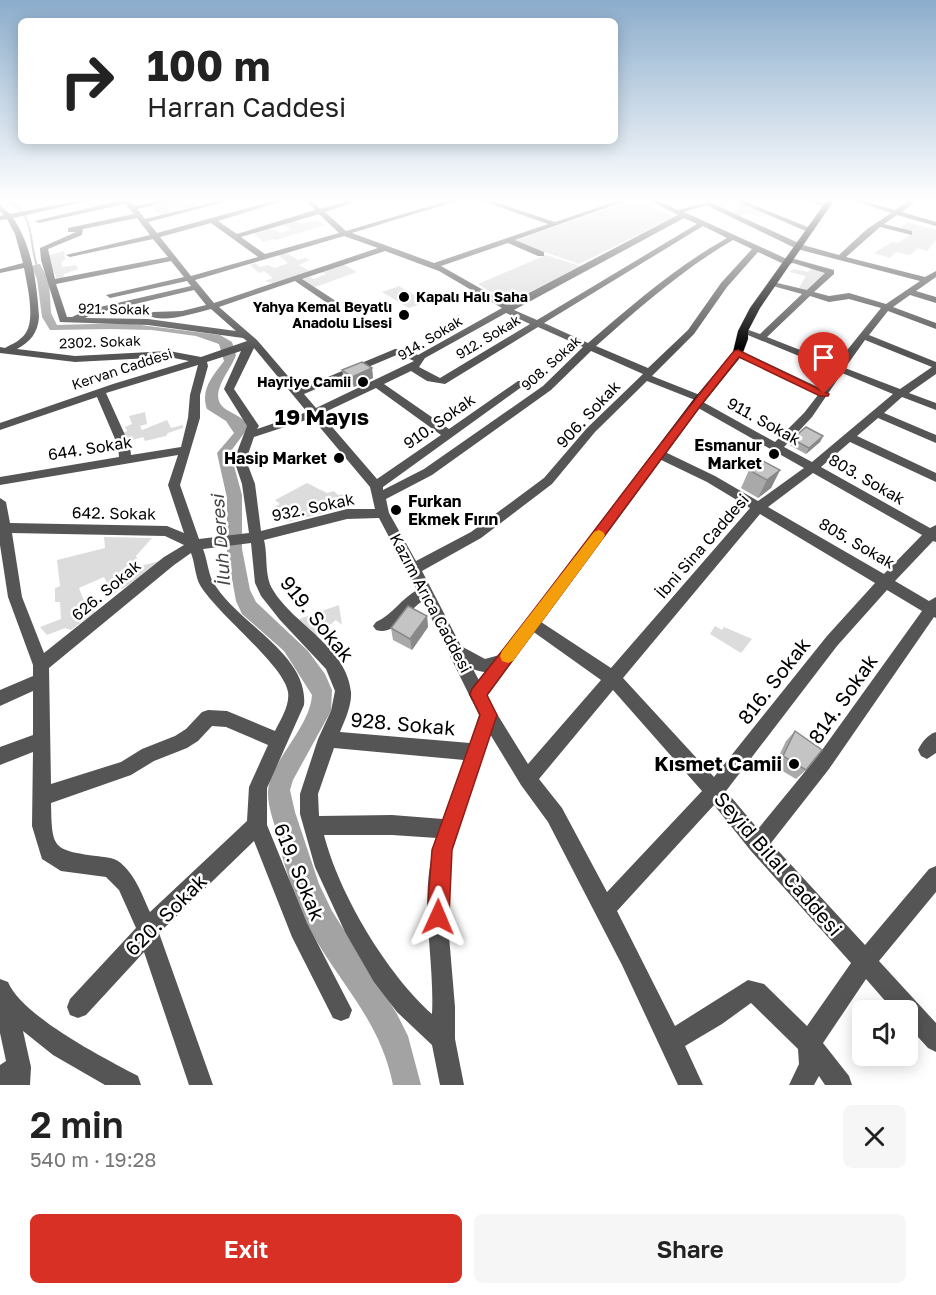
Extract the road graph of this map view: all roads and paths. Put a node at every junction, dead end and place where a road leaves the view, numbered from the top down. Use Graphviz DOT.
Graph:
graph roads {
  1 [pos="23,250"];
  2 [pos="44,250"];
  3 [pos="94,250"];
  4 [pos="167,250"];
  5 [pos="253,250"];
  6 [pos="289,250"];
  7 [pos="381,250"];
  8 [pos="385,250"];
  9 [pos="480,250"];
  10 [pos="529,250"];
  11 [pos="614,250"];
  12 [pos="659,250"];
  13 [pos="712,250"];
  14 [pos="756,250"];
  15 [pos="761,250"];
  16 [pos="798,250"];
  17 [pos="810,250"];
  18 [pos="850,250"];
  19 [pos="70,255"];
  20 [pos="541,255"];
  21 [pos="264,257"];
  22 [pos="173,258"];
  23 [pos="840,258"];
  24 [pos="790,262"];
  25 [pos="26,266"];
  26 [pos="433,266"];
  27 [pos="0,271"];
  28 [pos="936,273"];
  29 [pos="297,279"];
  30 [pos="927,280"];
  31 [pos="192,281"];
  32 [pos="53,282"];
  33 [pos="772,283"];
  34 [pos="910,292"];
  35 [pos="811,293"];
  36 [pos="110,295"];
  37 [pos="936,300"];
  38 [pos="336,304"];
  39 [pos="212,306"];
  40 [pos="507,308"];
  41 [pos="886,308"];
  42 [pos="128,315"];
  43 [pos="70,321"];
  44 [pos="537,323"];
  45 [pos="936,326"];
  46 [pos="742,331"];
  47 [pos="862,336"];
  48 [pos="250,338"];
  49 [pos="761,338"];
  50 [pos="591,345"];
  51 [pos="4,350"];
  52 [pos="738,353"];
  53 [pos="207,358"];
  54 [pos="415,363"];
  55 [pos="936,367"];
  56 [pos="840,369"];
  57 [pos="648,375"];
  58 [pos="522,383"];
  59 [pos="377,384"];
  60 [pos="100,392"];
  61 [pos="298,393"];
  62 [pos="901,393"];
  63 [pos="824,394"];
  64 [pos="699,401"];
  65 [pos="936,407"];
  66 [pos="315,412"];
  67 [pos="876,413"];
  68 [pos="0,427"];
  69 [pos="250,435"];
  70 [pos="449,435"];
  71 [pos="849,437"];
  72 [pos="936,439"];
  73 [pos="777,447"];
  74 [pos="186,450"];
  75 [pos="659,454"];
  76 [pos="125,460"];
  77 [pos="814,467"];
  78 [pos="936,478"];
  79 [pos="0,481"];
  80 [pos="378,491"];
  81 [pos="0,502"];
  82 [pos="758,507"];
  83 [pos="383,513"];
  84 [pos="4,528"];
  85 [pos="935,534"];
  86 [pos="253,537"];
  87 [pos="221,543"];
  88 [pos="195,544"];
  89 [pos="414,569"];
  90 [pos="886,581"];
  91 [pos="426,592"];
  92 [pos="934,608"];
  93 [pos="533,624"];
  94 [pos="381,626"];
  95 [pos="457,651"];
  96 [pos="505,659"];
  97 [pos="41,673"];
  98 [pos="612,678"];
  99 [pos="478,694"];
  100 [pos="0,698"];
  101 [pos="488,715"];
  102 [pos="327,739"];
  103 [pos="41,740"];
  104 [pos="279,741"];
  105 [pos="474,752"];
  106 [pos="0,756"];
  107 [pos="527,779"];
  108 [pos="714,791"];
  109 [pos="41,797"];
  110 [pos="257,825"];
  111 [pos="313,826"];
  112 [pos="448,829"];
  113 [pos="758,844"];
  114 [pos="936,876"];
  115 [pos="604,910"];
  116 [pos="147,930"];
  117 [pos="865,962"];
  118 [pos="3,996"];
  119 [pos="78,1007"];
  120 [pos="341,1010"];
  121 [pos="443,1039"];
  122 [pos="936,1040"];
  123 [pos="669,1042"];
  124 [pos="809,1044"];
  125 [pos="12,1077"];
  126 [pos="129,1085"];
  127 [pos="201,1085"];
  128 [pos="452,1085"];
  129 [pos="691,1085"];
  130 [pos="801,1085"];
  131 [pos="840,1085"];
  1 -- 25 [label="street"];
  2 -- 32 [label="street, 921. Sokak"];
  3 -- 19 [label="street"];
  4 -- 22 [label="street, Kazım Arıca Caddesi"];
  5 -- 21 [label="street"];
  6 -- 21 [label="street"];
  7 -- 29 [label="street"];
  8 -- 26 [label="street, 911. Sokak"];
  9 -- 26 [label="street"];
  10 -- 20 [label="street"];
  11 -- 40 [label="street, 914. Sokak"];
  12 -- 44 [label="street, 912. Sokak"];
  13 -- 50 [label="street, 908. Sokak"];
  14 -- 57 [label="street, 906. Sokak"];
  15 -- 24 [label="street"];
  16 -- 24 [label="main road"];
  17 -- 23 [label="street"];
  18 -- 23 [label="street"];
  21 -- 31 [label="street"];
  22 -- 31 [label="street, Kazım Arıca Caddesi"];
  22 -- 32 [label="street"];
  23 -- 30 [label="street"];
  24 -- 33 [label="main road"];
  24 -- 35 [label="street"];
  25 -- 27 [label="street"];
  25 -- 51 [label="street"];
  26 -- 40 [label="street, 911. Sokak"];
  28 -- 30 [label="street"];
  29 -- 38 [label="street"];
  29 -- 39 [label="street"];
  30 -- 34 [label="street"];
  31 -- 36 [label="street"];
  31 -- 39 [label="street, Kazım Arıca Caddesi"];
  31 -- 43 [label="street"];
  32 -- 43 [label="street, 921. Sokak"];
  33 -- 35 [label="street"];
  33 -- 46 [label="main road"];
  34 -- 37 [label="street"];
  34 -- 41 [label="street"];
  35 -- 41 [label="street"];
  35 -- 49 [label="street"];
  39 -- 42 [label="street"];
  39 -- 48 [label="street, Kazım Arıca Caddesi"];
  40 -- 44 [label="street, 911. Sokak"];
  40 -- 54 [label="street, 914. Sokak"];
  41 -- 45 [label="street"];
  41 -- 47 [label="street"];
  43 -- 48 [label="street, 921. Sokak"];
  44 -- 50 [label="street, 911. Sokak"];
  44 -- 54 [label="street, 912. Sokak"];
  46 -- 49 [label="street"];
  46 -- 52 [label="main road"];
  47 -- 55 [label="street"];
  47 -- 56 [label="street"];
  48 -- 53 [label="street, Kervan Caddesi"];
  48 -- 61 [label="street, Kazım Arıca Caddesi"];
  48 -- 69 [label="street"];
  49 -- 56 [label="street"];
  50 -- 57 [label="street, 911. Sokak"];
  50 -- 80 [label="street, 908. Sokak"];
  51 -- 53 [label="street, 2302. Sokak"];
  52 -- 63 [label="street"];
  52 -- 64 [label="main road"];
  53 -- 60 [label="street, Kervan Caddesi"];
  53 -- 74 [label="street, 619. Sokak"];
  54 -- 59 [label="street, 914. Sokak"];
  54 -- 61 [label="street"];
  55 -- 62 [label="street, İbni Sina Caddesi"];
  56 -- 62 [label="street"];
  56 -- 63 [label="street"];
  57 -- 64 [label="street, 911. Sokak"];
  57 -- 89 [label="street, 906. Sokak"];
  58 -- 70 [label="street, 910. Sokak"];
  59 -- 66 [label="street, 914. Sokak"];
  59 -- 70 [label="street"];
  60 -- 68 [label="street, Kervan Caddesi"];
  60 -- 76 [label="street"];
  61 -- 66 [label="street, Kazım Arıca Caddesi"];
  62 -- 65 [label="street"];
  62 -- 67 [label="street, İbni Sina Caddesi"];
  63 -- 73 [label="street"];
  64 -- 73 [label="street, 911. Sokak"];
  64 -- 75 [label="main road"];
  66 -- 69 [label="street, 914. Sokak"];
  66 -- 80 [label="street, Kazım Arıca Caddesi"];
  67 -- 71 [label="street, İbni Sina Caddesi"];
  67 -- 72 [label="street"];
  69 -- 86 [label="street, 919. Sokak"];
  70 -- 80 [label="street, 910. Sokak"];
  71 -- 77 [label="street, İbni Sina Caddesi"];
  71 -- 78 [label="street"];
  73 -- 77 [label="street, 911. Sokak"];
  74 -- 76 [label="street, 644. Sokak"];
  74 -- 88 [label="street, 619. Sokak"];
  75 -- 82 [label="street, 805. Sokak"];
  75 -- 93 [label="main road"];
  76 -- 79 [label="street, 644. Sokak"];
  77 -- 82 [label="street, İbni Sina Caddesi"];
  77 -- 85 [label="street, 803. Sokak"];
  80 -- 83 [label="street, Kazım Arıca Caddesi"];
  81 -- 84 [label="street"];
  82 -- 90 [label="street, 805. Sokak"];
  82 -- 98 [label="street, İbni Sina Caddesi"];
  83 -- 86 [label="street, 932. Sokak"];
  83 -- 89 [label="street, Kazım Arıca Caddesi"];
  84 -- 88 [label="street, 642. Sokak"];
  84 -- 97 [label="street"];
  85 -- 90 [label="street, 816. Sokak"];
  86 -- 87 [label="street, 932. Sokak"];
  86 -- 102 [label="street, 919. Sokak"];
  87 -- 88 [label="street, 642. Sokak"];
  88 -- 97 [label="street, 626. Sokak"];
  88 -- 104 [label="street, 619. Sokak"];
  89 -- 91 [label="street, Kazım Arıca Caddesi"];
  90 -- 92 [label="street, 805. Sokak"];
  90 -- 108 [label="street, 816. Sokak"];
  91 -- 94 [label="street"];
  91 -- 95 [label="street, Kazım Arıca Caddesi"];
  92 -- 113 [label="street, 814. Sokak"];
  93 -- 96 [label="main road"];
  93 -- 98 [label="street, Seyid Bilal Caddesi"];
  95 -- 96 [label="street"];
  95 -- 99 [label="street, Kazım Arıca Caddesi"];
  96 -- 99 [label="main road"];
  97 -- 100 [label="street, 626. Sokak"];
  97 -- 103 [label="street"];
  98 -- 107 [label="street, İbni Sina Caddesi"];
  98 -- 108 [label="street, Seyid Bilal Caddesi"];
  99 -- 101 [label="street, Kazım Arıca Caddesi"];
  101 -- 105 [label="street"];
  101 -- 107 [label="street, Kazım Arıca Caddesi"];
  102 -- 105 [label="street, 928. Sokak"];
  102 -- 111 [label="street, 919. Sokak"];
  103 -- 106 [label="street"];
  103 -- 109 [label="street"];
  104 -- 109 [label="street"];
  104 -- 110 [label="street, 619. Sokak"];
  105 -- 112 [label="street"];
  107 -- 115 [label="street, Kazım Arıca Caddesi"];
  108 -- 113 [label="street, Seyid Bilal Caddesi"];
  108 -- 115 [label="street, 816. Sokak"];
  109 -- 116 [label="street"];
  110 -- 116 [label="street, 620. Sokak"];
  110 -- 120 [label="street, 619. Sokak"];
  111 -- 112 [label="street"];
  111 -- 121 [label="street, 919. Sokak"];
  112 -- 121 [label="street"];
  113 -- 117 [label="street, Seyid Bilal Caddesi"];
  114 -- 117 [label="street"];
  115 -- 123 [label="street, Kazım Arıca Caddesi"];
  116 -- 119 [label="street, 620. Sokak"];
  116 -- 127 [label="street"];
  117 -- 122 [label="street, Seyid Bilal Caddesi"];
  117 -- 124 [label="street"];
  118 -- 125 [label="street"];
  118 -- 126 [label="street"];
  121 -- 128 [label="street"];
  123 -- 124 [label="street"];
  123 -- 129 [label="street, Kazım Arıca Caddesi"];
  124 -- 130 [label="street"];
  124 -- 131 [label="street"];
}
